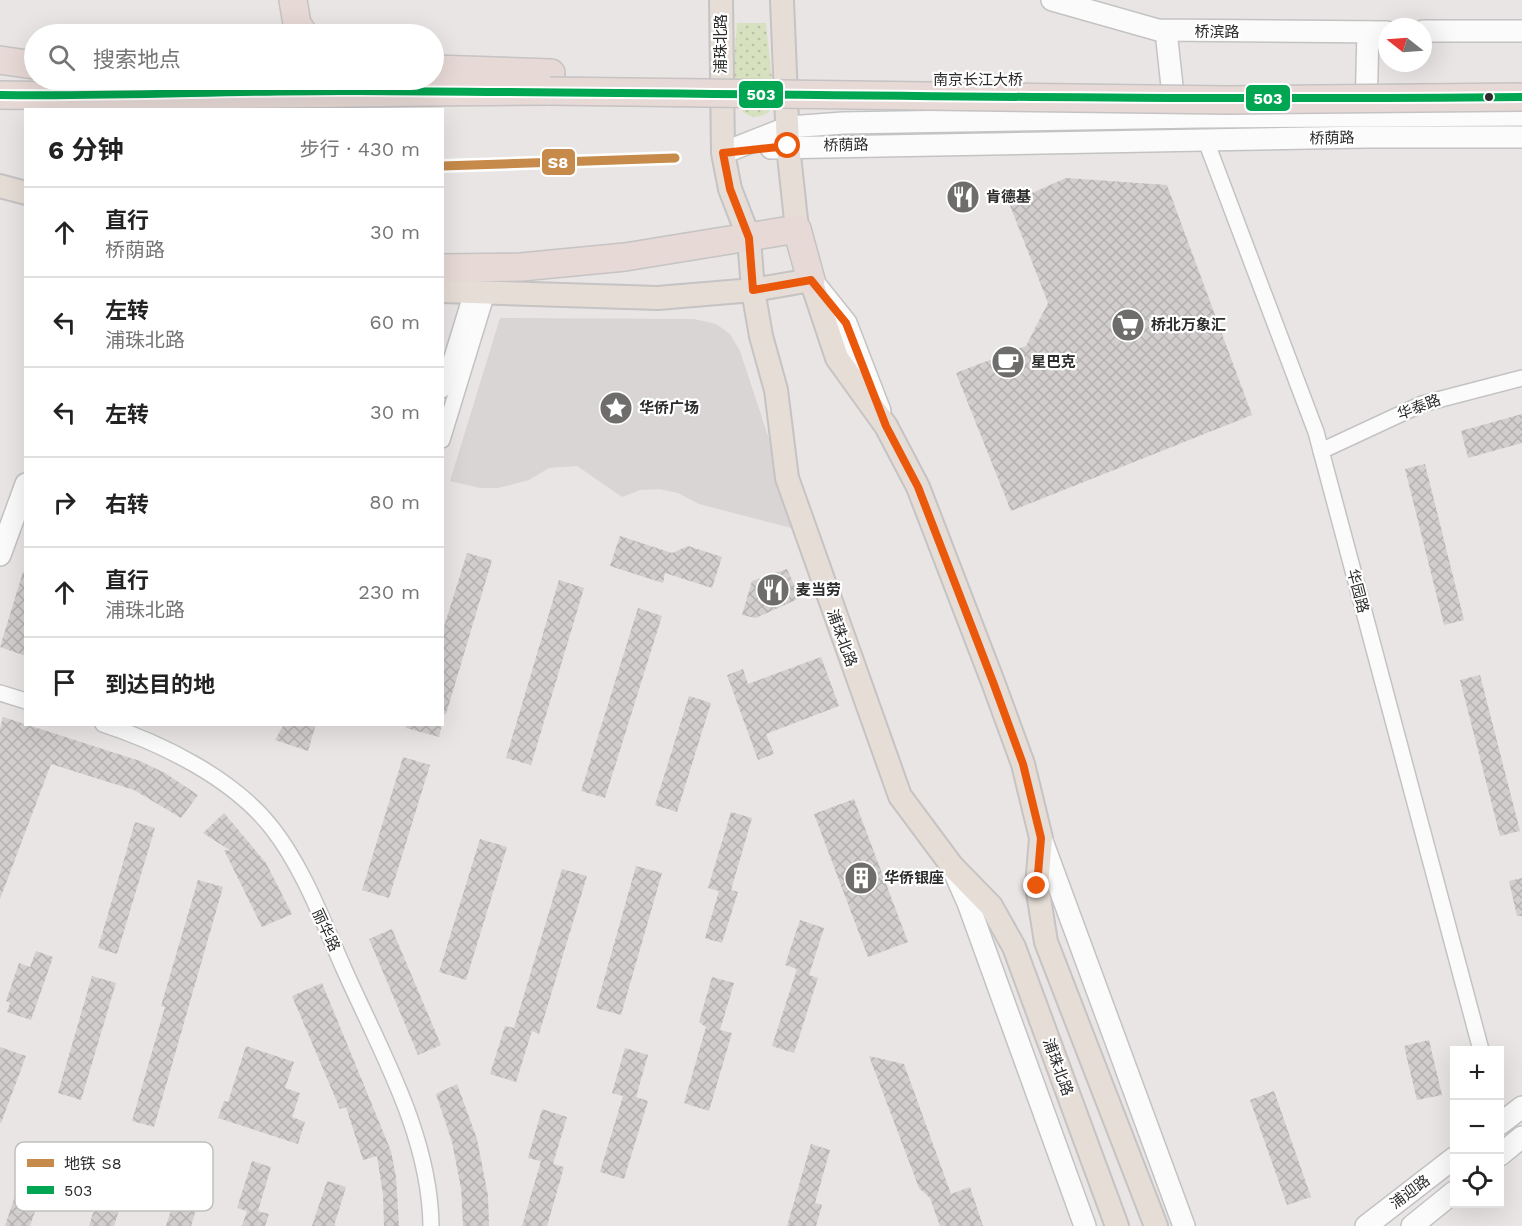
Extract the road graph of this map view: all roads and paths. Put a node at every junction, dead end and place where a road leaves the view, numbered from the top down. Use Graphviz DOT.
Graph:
graph roads {
  1 [pos="292,0"];
  2 [pos="721,0"];
  3 [pos="782,0"];
  4 [pos="1052,0"];
  5 [pos="297,24"];
  6 [pos="1166,31"];
  7 [pos="1432,31"];
  8 [pos="1522,31"];
  9 [pos="1378,32"];
  10 [pos="0,60"];
  11 [pos="24,63"];
  12 [pos="444,70"];
  13 [pos="24,71"];
  14 [pos="0,72"];
  15 [pos="1522,81"];
  16 [pos="550,82"];
  17 [pos="444,87"];
  18 [pos="376,90"];
  19 [pos="354,91"];
  20 [pos="0,96"];
  21 [pos="110,97"];
  22 [pos="1522,97"];
  23 [pos="0,104"];
  24 [pos="320,108"];
  25 [pos="1522,115"];
  26 [pos="1175,117"];
  27 [pos="1366,126"];
  28 [pos="788,137"];
  29 [pos="1522,137"];
  30 [pos="1206,141"];
  31 [pos="723,153"];
  32 [pos="0,186"];
  33 [pos="24,193"];
  34 [pos="797,228"];
  35 [pos="749,238"];
  36 [pos="444,268"];
  37 [pos="811,280"];
  38 [pos="753,290"];
  39 [pos="444,291"];
  40 [pos="479,293"];
  41 [pos="1522,378"];
  42 [pos="444,385"];
  43 [pos="444,433"];
  44 [pos="1321,451"];
  45 [pos="24,489"];
  46 [pos="0,555"];
  47 [pos="0,693"];
  48 [pos="24,700"];
  49 [pos="108,726"];
  50 [pos="1041,838"];
  51 [pos="952,866"];
  52 [pos="1480,1046"];
  53 [pos="1522,1107"];
  54 [pos="1504,1120"];
  55 [pos="1504,1133"];
  56 [pos="1510,1147"];
  57 [pos="1450,1162"];
  58 [pos="1450,1196"];
  59 [pos="431,1226"];
  60 [pos="1084,1226"];
  61 [pos="1117,1226"];
  62 [pos="1156,1226"];
  63 [pos="1184,1226"];
  64 [pos="1366,1226"];
  65 [pos="1412,1226"];
  1 -- 5 [label="highway"];
  2 -- 31 [label="main road, 浦珠北路"];
  3 -- 28 [label="main road"];
  4 -- 6 [label="street, 桥滨路"];
  6 -- 9 [label="street, 桥滨路"];
  6 -- 26 [label="street"];
  7 -- 8 [label="street"];
  9 -- 27 [label="street"];
  10 -- 11 [label="highway"];
  12 -- 16 [label="highway, 南京长江大桥"];
  13 -- 14 [label="highway"];
  15 -- 16 [label="highway, 南京长江大桥"];
  16 -- 17 [label="highway, 南京长江大桥"];
  16 -- 22 [label="highway, 南京长江大桥, bridge"];
  18 -- 19 [label="highway, 南京长江大桥"];
  19 -- 21 [label="highway, 南京长江大桥"];
  19 -- 24 [label="highway"];
  20 -- 21 [label="highway"];
  21 -- 23 [label="highway"];
  25 -- 27 [label="street, 桥荫路"];
  26 -- 27 [label="street, 桥荫路"];
  26 -- 28 [label="street, 桥荫路"];
  27 -- 29 [label="street, 桥荫路"];
  27 -- 30 [label="street, 桥荫路"];
  28 -- 30 [label="street, 桥荫路"];
  28 -- 31 [label="street, 桥荫路"];
  28 -- 34 [label="main road"];
  30 -- 44 [label="street, 华园路"];
  31 -- 35 [label="main road, 浦珠北路"];
  32 -- 33 [label="main road"];
  34 -- 35 [label="highway"];
  34 -- 37 [label="highway"];
  35 -- 36 [label="highway"];
  35 -- 38 [label="main road, 浦珠北路"];
  37 -- 38 [label="main road"];
  37 -- 50 [label="main road"];
  38 -- 40 [label="main road"];
  38 -- 51 [label="main road, 浦珠北路"];
  39 -- 40 [label="main road"];
  40 -- 42 [label="street"];
  40 -- 43 [label="street"];
  41 -- 44 [label="street, 华泰路"];
  44 -- 52 [label="street, 华园路"];
  45 -- 46 [label="street"];
  47 -- 48 [label="street"];
  49 -- 59 [label="street, 丽华路"];
  50 -- 62 [label="main road"];
  50 -- 63 [label="street"];
  51 -- 60 [label="street"];
  51 -- 61 [label="main road, 浦珠北路"];
  53 -- 54 [label="street"];
  55 -- 56 [label="street"];
  57 -- 64 [label="street, 浦迎路"];
  58 -- 65 [label="street, 浦迎路"];
}
